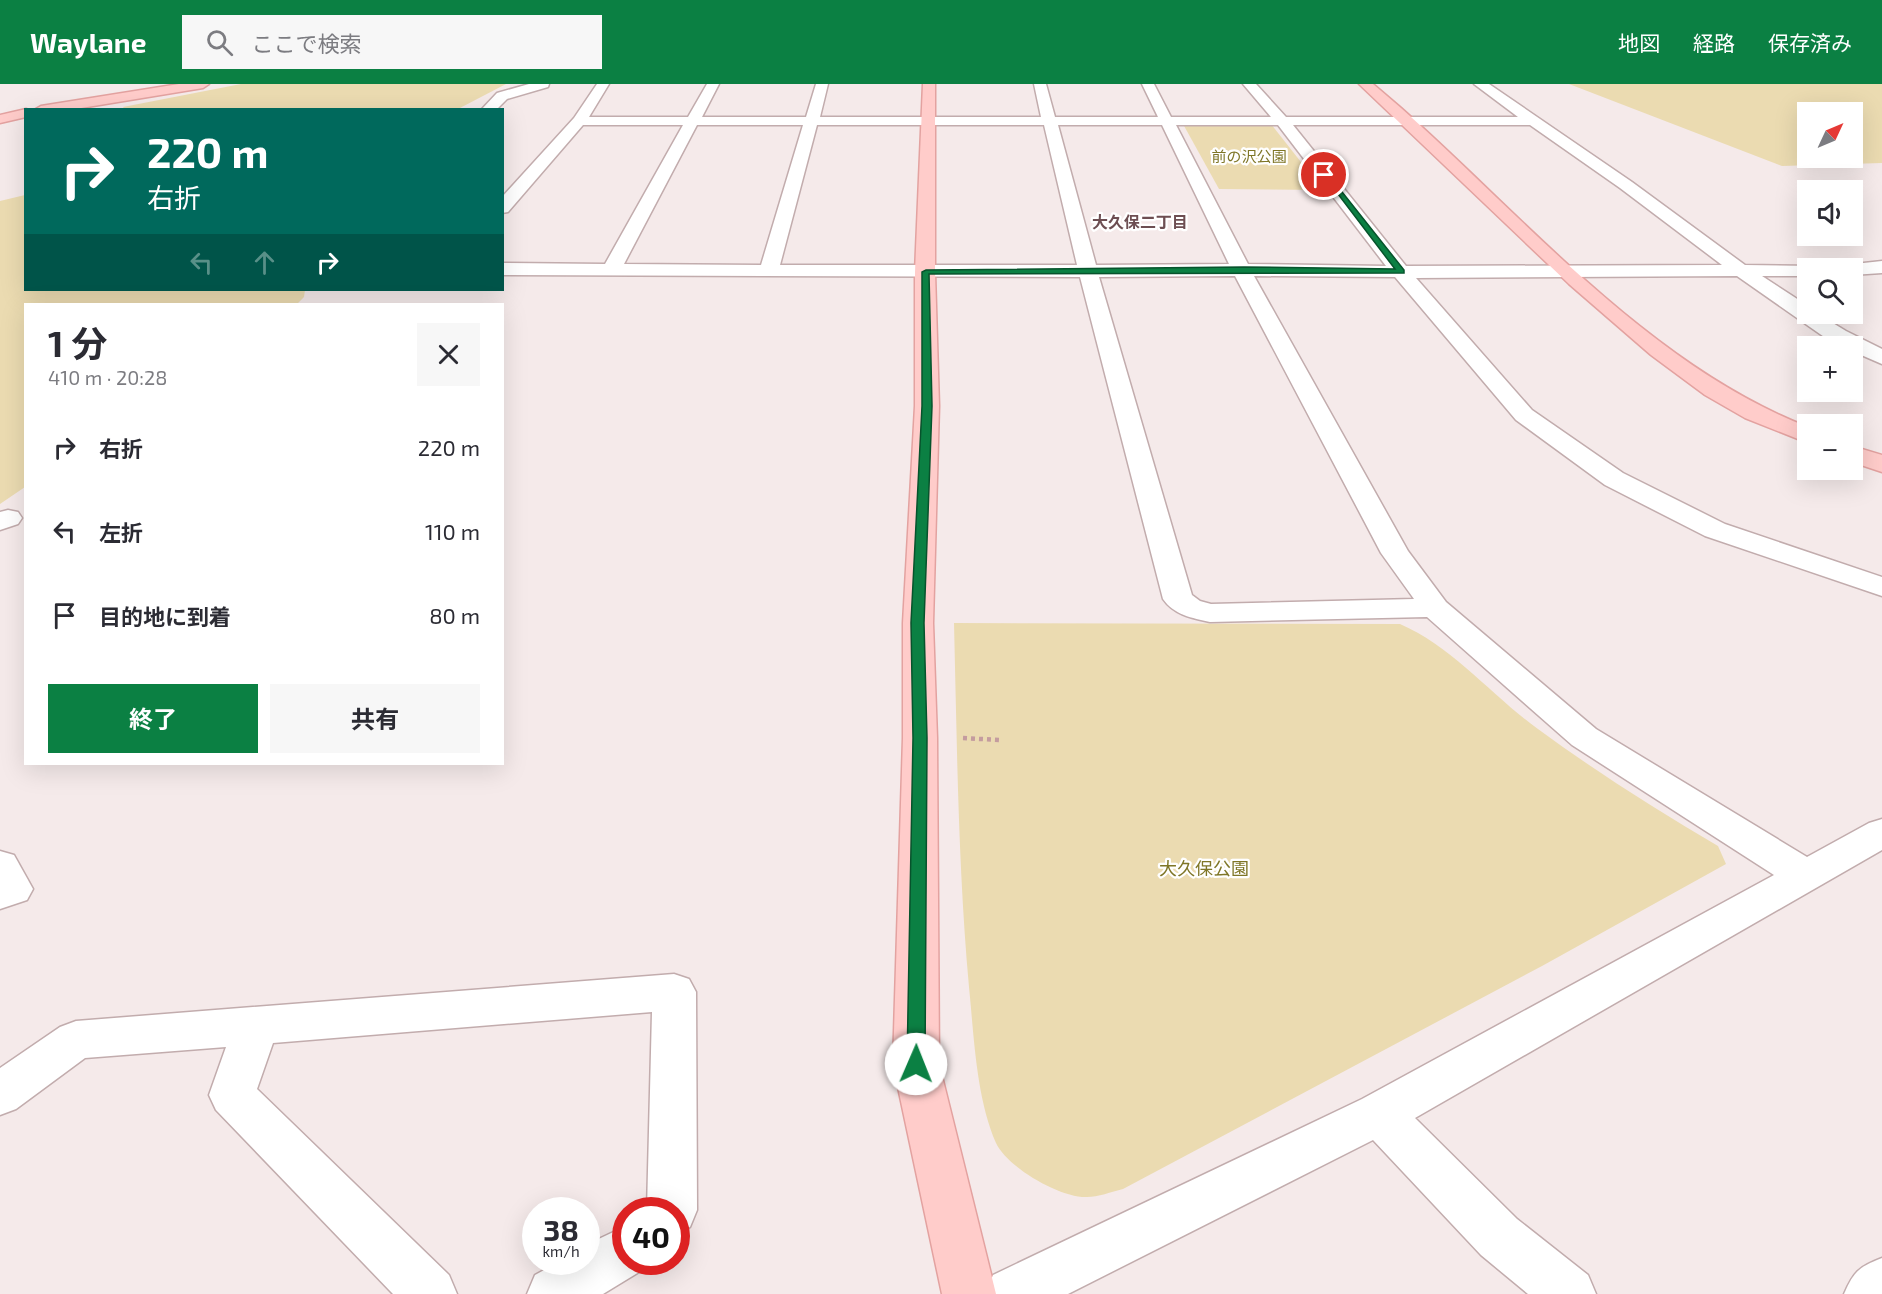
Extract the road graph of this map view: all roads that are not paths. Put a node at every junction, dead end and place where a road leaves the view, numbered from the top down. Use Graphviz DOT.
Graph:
graph roads {
  1 [pos="203,84"];
  2 [pos="543,84"];
  3 [pos="603,84"];
  4 [pos="713,84"];
  5 [pos="822,84"];
  6 [pos="929,84"];
  7 [pos="1040,84"];
  8 [pos="1148,84"];
  9 [pos="1250,84"];
  10 [pos="1365,84"];
  11 [pos="1480,84"];
  12 [pos="53,108"];
  13 [pos="490,108"];
  14 [pos="24,109"];
  15 [pos="0,119"];
  16 [pos="930,120"];
  17 [pos="579,121"];
  18 [pos="813,121"];
  19 [pos="1050,121"];
  20 [pos="1282,121"];
  21 [pos="1409,121"];
  22 [pos="1531,121"];
  23 [pos="693,122"];
  24 [pos="1165,122"];
  25 [pos="504,206"];
  26 [pos="1882,267"];
  27 [pos="612,268"];
  28 [pos="1863,268"];
  29 [pos="504,269"];
  30 [pos="769,270"];
  31 [pos="1244,270"];
  32 [pos="1740,270"];
  33 [pos="1797,270"];
  34 [pos="1090,271"];
  35 [pos="926,272"];
  36 [pos="1401,272"];
  37 [pos="1566,272"];
  38 [pos="1882,357"];
  39 [pos="1797,431"];
  40 [pos="1863,457"];
  41 [pos="1882,464"];
  42 [pos="1882,587"];
  43 [pos="1435,608"];
  44 [pos="1882,833"];
  45 [pos="0,865"];
  46 [pos="1805,875"];
  47 [pos="0,894"];
  48 [pos="256,1026"];
  49 [pos="0,1094"];
  50 [pos="1379,1113"];
  51 [pos="672,1197"];
  52 [pos="612,1259"];
  53 [pos="1882,1284"];
  54 [pos="430,1294"];
  55 [pos="554,1294"];
  56 [pos="969,1294"];
  57 [pos="1012,1294"];
  58 [pos="1569,1294"];
  59 [pos="1871,1294"];
  1 -- 12 [label="street"];
  2 -- 13 [label="street"];
  3 -- 17 [label="street"];
  4 -- 23 [label="street"];
  5 -- 18 [label="street"];
  6 -- 16 [label="street"];
  7 -- 19 [label="street"];
  8 -- 24 [label="street"];
  9 -- 20 [label="street"];
  10 -- 21 [label="street"];
  11 -- 22 [label="street"];
  14 -- 15 [label="street"];
  16 -- 18 [label="street"];
  16 -- 19 [label="street"];
  16 -- 35 [label="street"];
  17 -- 23 [label="street"];
  17 -- 25 [label="street"];
  18 -- 23 [label="street"];
  18 -- 30 [label="street"];
  19 -- 24 [label="street"];
  19 -- 34 [label="street"];
  20 -- 21 [label="street"];
  20 -- 24 [label="street"];
  20 -- 36 [label="street"];
  21 -- 22 [label="street"];
  21 -- 37 [label="street"];
  22 -- 32 [label="street"];
  23 -- 27 [label="street"];
  24 -- 31 [label="street"];
  26 -- 28 [label="street"];
  27 -- 29 [label="street"];
  27 -- 30 [label="street"];
  30 -- 35 [label="street"];
  31 -- 34 [label="street"];
  31 -- 36 [label="street"];
  31 -- 43 [label="street"];
  32 -- 33 [label="street"];
  32 -- 37 [label="street"];
  32 -- 38 [label="street"];
  34 -- 35 [label="street"];
  34 -- 43 [label="street"];
  35 -- 56 [label="street"];
  36 -- 37 [label="street"];
  36 -- 42 [label="street"];
  37 -- 39 [label="street"];
  40 -- 41 [label="street"];
  43 -- 46 [label="street"];
  44 -- 46 [label="street"];
  45 -- 47 [label="street"];
  46 -- 50 [label="street"];
  48 -- 49 [label="street"];
  48 -- 51 [label="street"];
  48 -- 54 [label="street"];
  50 -- 57 [label="street"];
  50 -- 58 [label="street"];
  52 -- 55 [label="street"];
  53 -- 59 [label="street"];
}
